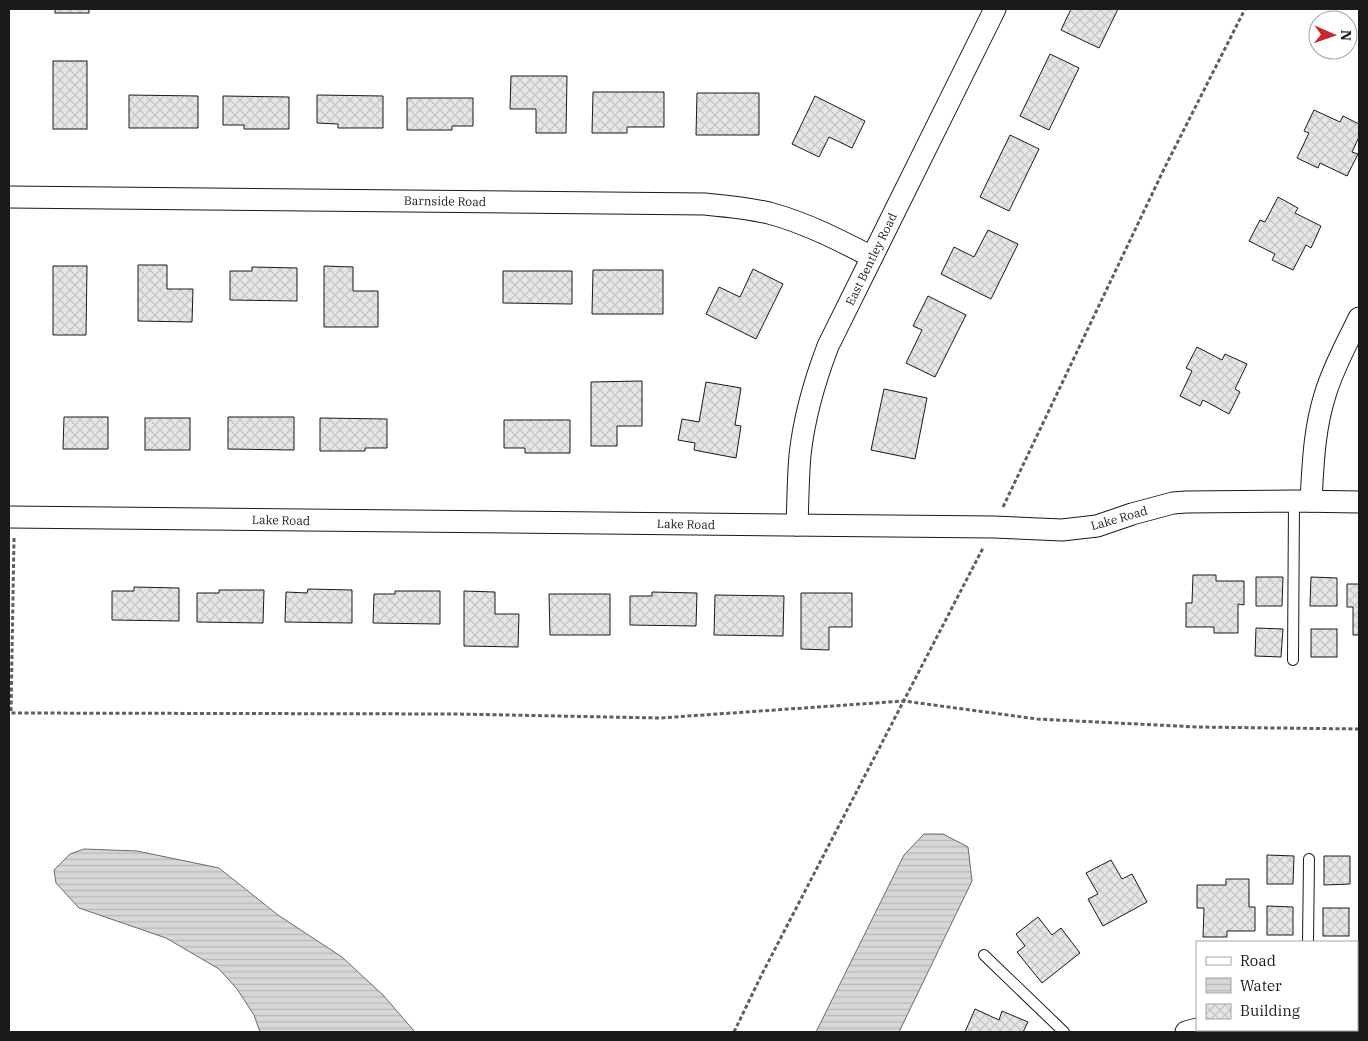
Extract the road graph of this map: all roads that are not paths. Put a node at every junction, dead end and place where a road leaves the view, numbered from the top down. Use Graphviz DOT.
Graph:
graph roads {
  1 [pos="995,9"];
  2 [pos="9,197"];
  3 [pos="872,257"];
  4 [pos="1359,318"];
  5 [pos="1303,501"];
  6 [pos="1359,502"];
  7 [pos="11,517"];
  8 [pos="798,525"];
  9 [pos="1293,660"];
  10 [pos="1309,859"];
  11 [pos="1308,941"];
  12 [pos="984,954"];
  13 [pos="1064,1032"];
  1 -- 3 [label="street, East Bentley Road"];
  2 -- 3 [label="street, Barnside Road"];
  3 -- 8 [label="street, East Bentley Road"];
  4 -- 5 [label="street"];
  5 -- 6 [label="street, Lake Road"];
  5 -- 8 [label="street, Lake Road"];
  5 -- 9 [label="lane"];
  7 -- 8 [label="street, Lake Road"];
  10 -- 11 [label="lane"];
  12 -- 13 [label="lane"];
}
